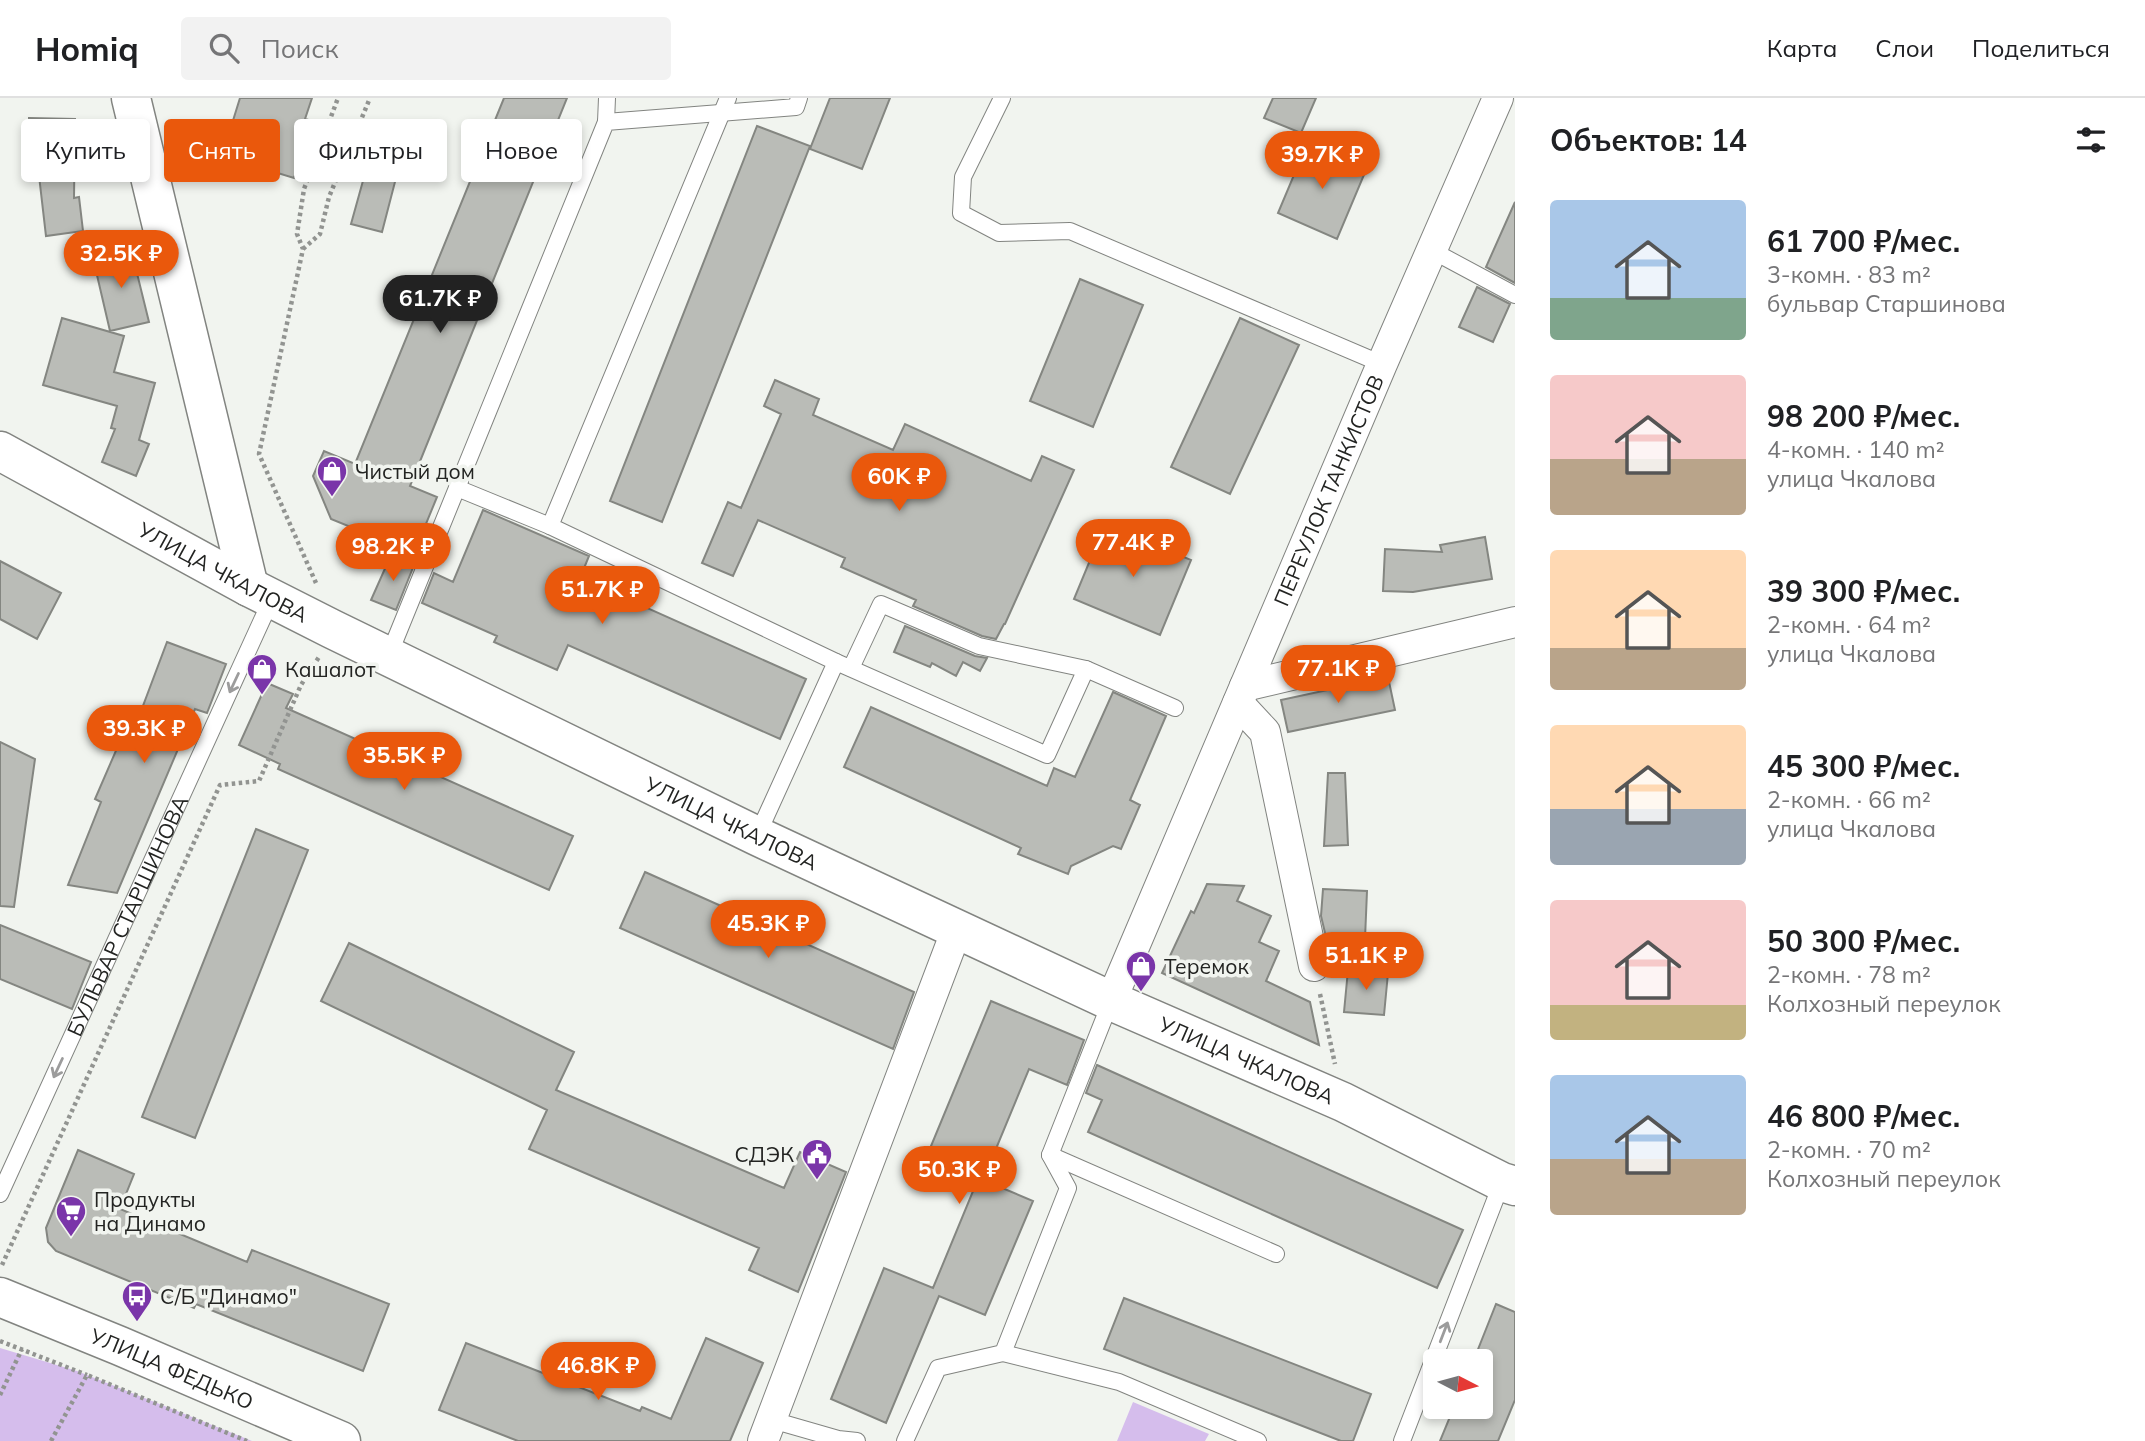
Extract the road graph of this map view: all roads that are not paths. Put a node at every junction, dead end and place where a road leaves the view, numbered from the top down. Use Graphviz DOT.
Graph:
graph roads {
  1 [pos="131,98"];
  2 [pos="607,98"];
  3 [pos="728,98"];
  4 [pos="799,98"];
  5 [pos="1002,98"];
  6 [pos="1498,98"];
  7 [pos="721,114"];
  8 [pos="606,122"];
  9 [pos="1431,250"];
  10 [pos="1515,295"];
  11 [pos="1382,363"];
  12 [pos="0,452"];
  13 [pos="457,488"];
  14 [pos="550,526"];
  15 [pos="261,592"];
  16 [pos="1515,622"];
  17 [pos="389,655"];
  18 [pos="843,665"];
  19 [pos="1086,669"];
  20 [pos="1241,694"];
  21 [pos="1175,708"];
  22 [pos="757,836"];
  23 [pos="957,929"];
  24 [pos="1314,966"];
  25 [pos="1111,1001"];
  26 [pos="1050,1155"];
  27 [pos="1508,1184"];
  28 [pos="0,1194"];
  29 [pos="1276,1254"];
  30 [pos="0,1297"];
  31 [pos="1003,1353"];
  32 [pos="767,1431"];
  33 [pos="341,1441"];
  34 [pos="857,1441"];
  35 [pos="905,1441"];
  36 [pos="1258,1441"];
  37 [pos="1402,1441"];
  1 -- 15 [label="main road"];
  2 -- 8 [label="lane"];
  3 -- 7 [label="lane"];
  4 -- 7 [label="lane"];
  5 -- 11 [label="lane"];
  6 -- 9 [label="street, ПЕРЕУЛОК ТАНКИСТОВ"];
  7 -- 8 [label="lane"];
  7 -- 14 [label="lane"];
  8 -- 13 [label="lane"];
  9 -- 10 [label="lane"];
  9 -- 11 [label="street, ПЕРЕУЛОК ТАНКИСТОВ"];
  11 -- 20 [label="street, ПЕРЕУЛОК ТАНКИСТОВ"];
  12 -- 15 [label="main road, УЛИЦА ЧКАЛОВА"];
  13 -- 14 [label="lane"];
  13 -- 17 [label="lane"];
  14 -- 18 [label="lane"];
  15 -- 17 [label="main road, УЛИЦА ЧКАЛОВА"];
  15 -- 28 [label="lane, БУЛЬВАР СТАРШИНОВА, one-way"];
  16 -- 20 [label="street"];
  17 -- 22 [label="main road, УЛИЦА ЧКАЛОВА"];
  18 -- 19 [label="lane"];
  18 -- 19 [label="lane"];
  18 -- 22 [label="lane"];
  19 -- 21 [label="lane"];
  20 -- 24 [label="street"];
  20 -- 25 [label="street, ПЕРЕУЛОК ТАНКИСТОВ"];
  22 -- 23 [label="main road, УЛИЦА ЧКАЛОВА"];
  23 -- 25 [label="main road, УЛИЦА ЧКАЛОВА"];
  23 -- 32 [label="street"];
  25 -- 26 [label="lane"];
  25 -- 27 [label="main road, УЛИЦА ЧКАЛОВА"];
  26 -- 29 [label="lane"];
  26 -- 31 [label="lane"];
  37 -- 27 [label="lane, one-way"];
  30 -- 33 [label="main road, УЛИЦА ФЕДЬКО"];
  31 -- 35 [label="lane"];
  31 -- 36 [label="lane"];
  32 -- 34 [label="lane"];
}
